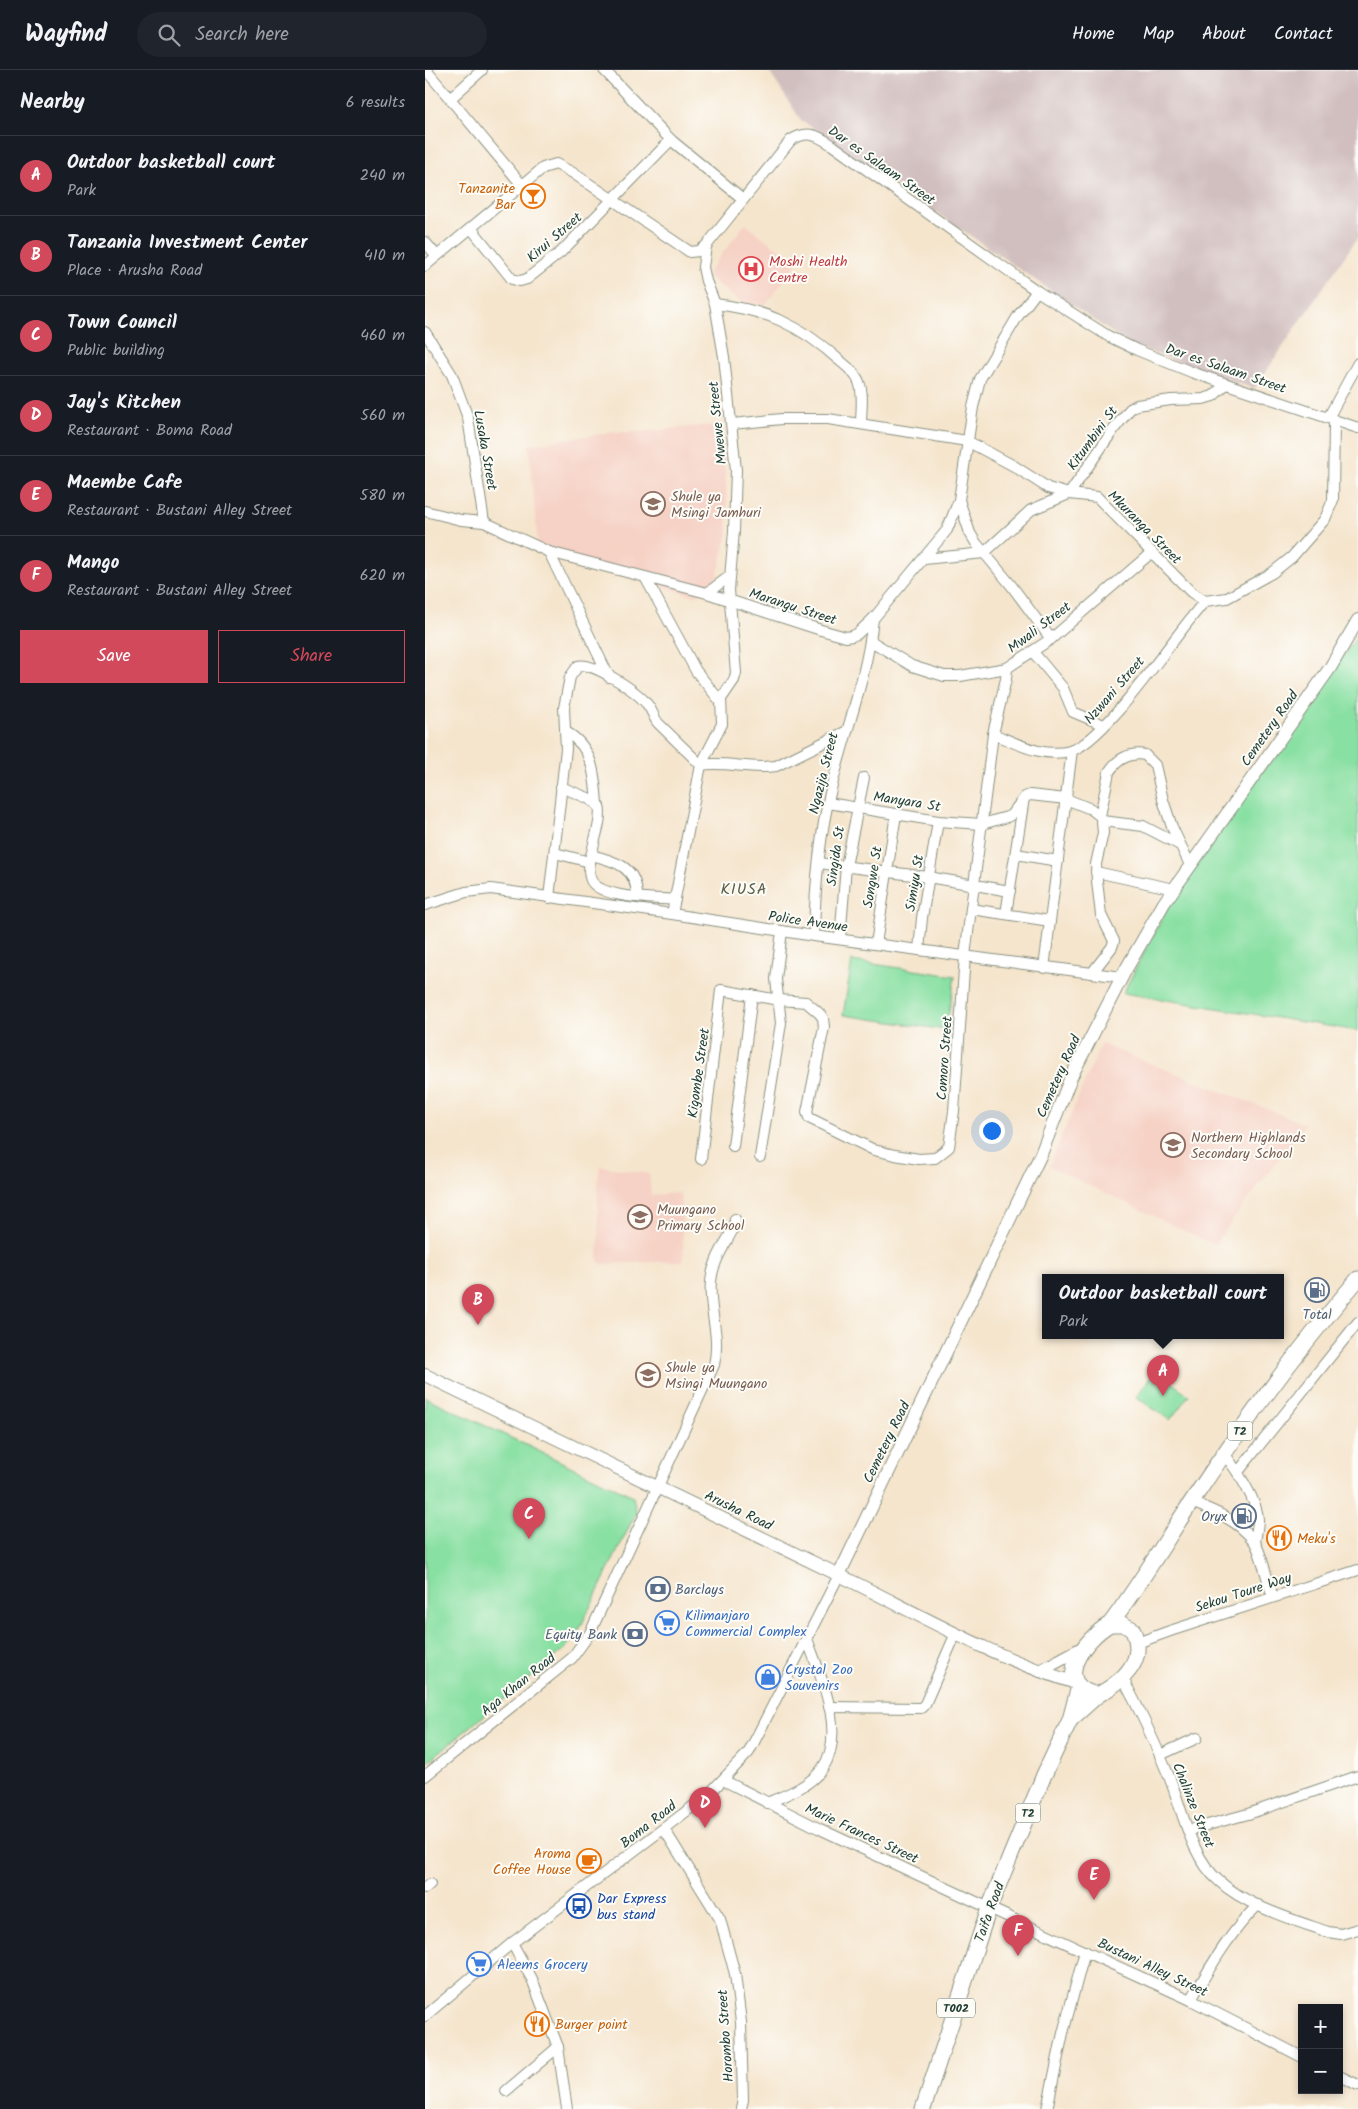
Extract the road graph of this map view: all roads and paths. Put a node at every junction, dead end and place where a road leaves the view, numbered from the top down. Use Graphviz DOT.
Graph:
graph roads {
  1 [pos="426,70"];
  2 [pos="482,70"];
  3 [pos="604,70"];
  4 [pos="451,98"];
  5 [pos="671,140"];
  6 [pos="521,184"];
  7 [pos="613,199"];
  8 [pos="743,199"];
  9 [pos="471,228"];
  10 [pos="425,242"];
  11 [pos="705,246"];
  12 [pos="436,256"];
  13 [pos="425,266"];
  14 [pos="1037,290"];
  15 [pos="715,304"];
  16 [pos="425,332"];
  17 [pos="1358,363"];
  18 [pos="1226,384"];
  19 [pos="1331,419"];
  20 [pos="732,424"];
  21 [pos="861,424"];
  22 [pos="1358,428"];
  23 [pos="967,441"];
  24 [pos="1069,494"];
  25 [pos="959,500"];
  26 [pos="425,511"];
  27 [pos="483,522"];
  28 [pos="549,552"];
  29 [pos="984,553"];
  30 [pos="1151,553"];
  31 [pos="924,559"];
  32 [pos="729,576"];
  33 [pos="645,577"];
  34 [pos="707,593"];
  35 [pos="730,600"];
  36 [pos="1205,601"];
  37 [pos="873,619"];
  38 [pos="1358,620"];
  39 [pos="1051,639"];
  40 [pos="871,641"];
  41 [pos="1033,652"];
  42 [pos="1007,668"];
  43 [pos="609,677"];
  44 [pos="721,702"];
  45 [pos="1104,725"];
  46 [pos="847,731"];
  47 [pos="565,732"];
  48 [pos="993,734"];
  49 [pos="1072,750"];
  50 [pos="701,765"];
  51 [pos="864,778"];
  52 [pos="561,787"];
  53 [pos="1025,797"];
  54 [pos="1066,799"];
  55 [pos="828,803"];
  56 [pos="597,804"];
  57 [pos="857,808"];
  58 [pos="896,814"];
  59 [pos="1101,818"];
  60 [pos="938,821"];
  61 [pos="982,824"];
  62 [pos="1180,845"];
  63 [pos="555,854"];
  64 [pos="1016,854"];
  65 [pos="591,858"];
  66 [pos="1058,861"];
  67 [pos="819,863"];
  68 [pos="1190,865"];
  69 [pos="846,866"];
  70 [pos="887,872"];
  71 [pos="1096,872"];
  72 [pos="928,877"];
  73 [pos="973,886"];
  74 [pos="1174,888"];
  75 [pos="1010,891"];
  76 [pos="637,897"];
  77 [pos="549,898"];
  78 [pos="675,900"];
  79 [pos="425,905"];
  80 [pos="971,909"];
  81 [pos="672,914"];
  82 [pos="1006,914"];
  83 [pos="1049,921"];
  84 [pos="782,931"];
  85 [pos="814,936"];
  86 [pos="840,939"];
  87 [pos="876,944"];
  88 [pos="919,950"];
  89 [pos="965,956"];
  90 [pos="1044,968"];
  91 [pos="1092,973"];
  92 [pos="1122,977"];
  93 [pos="752,995"];
  94 [pos="779,1000"];
  95 [pos="733,1146"];
  96 [pos="760,1157"];
  97 [pos="701,1159"];
  98 [pos="735,1219"];
  99 [pos="1358,1279"];
  100 [pos="1358,1322"];
  101 [pos="425,1375"];
  102 [pos="1224,1454"];
  103 [pos="1238,1472"];
  104 [pos="656,1488"];
  105 [pos="1191,1502"];
  106 [pos="1255,1542"];
  107 [pos="1358,1570"];
  108 [pos="839,1574"];
  109 [pos="1135,1592"];
  110 [pos="1273,1597"];
  111 [pos="1110,1624"];
  112 [pos="1132,1629"];
  113 [pos="956,1633"];
  114 [pos="806,1636"];
  115 [pos="1137,1643"];
  116 [pos="1084,1647"];
  117 [pos="1040,1671"];
  118 [pos="1123,1679"];
  119 [pos="1077,1685"];
  120 [pos="1098,1695"];
  121 [pos="829,1707"];
  122 [pos="1070,1720"];
  123 [pos="1197,1738"];
  124 [pos="1160,1755"];
  125 [pos="425,1776"];
  126 [pos="1358,1776"];
  127 [pos="723,1780"];
  128 [pos="767,1803"];
  129 [pos="664,1829"];
  130 [pos="1189,1830"];
  131 [pos="1258,1904"];
  132 [pos="989,1908"];
  133 [pos="1358,1929"];
  134 [pos="513,1943"];
  135 [pos="1085,1951"];
  136 [pos="1191,2000"];
  137 [pos="425,2016"];
  138 [pos="558,2047"];
  139 [pos="1298,2054"];
  140 [pos="1343,2078"];
  141 [pos="1358,2085"];
  142 [pos="506,2091"];
  143 [pos="567,2109"];
  144 [pos="741,2109"];
  145 [pos="923,2109"];
  146 [pos="1047,2109"];
  1 -- 4 [label="street"];
  2 -- 4 [label="street"];
  3 -- 5 [label="street"];
  4 -- 6 [label="street"];
  5 -- 7 [label="street, Kirui Street"];
  5 -- 8 [label="street"];
  6 -- 7 [label="street"];
  6 -- 9 [label="street"];
  7 -- 9 [label="street, Kirui Street"];
  7 -- 11 [label="street"];
  8 -- 11 [label="street, Dar es Salaam Street"];
  8 -- 14 [label="street, Dar es Salaam Street"];
  9 -- 12 [label="street"];
  10 -- 12 [label="street"];
  11 -- 15 [label="street, Mwewe Street"];
  12 -- 13 [label="street"];
  14 -- 18 [label="street, Dar es Salaam Street"];
  14 -- 23 [label="street, Marangu Street"];
  15 -- 20 [label="street, Mwewe Street"];
  15 -- 21 [label="street"];
  16 -- 27 [label="street, Lusaka Street"];
  17 -- 19 [label="street"];
  18 -- 19 [label="street, Dar es Salaam Street"];
  18 -- 24 [label="street, Kitumbini St"];
  19 -- 22 [label="street, Dar es Salaam Street"];
  19 -- 36 [label="street"];
  20 -- 21 [label="street, Mkuranga Street"];
  20 -- 32 [label="street, Mwewe Street"];
  21 -- 23 [label="street, Mkuranga Street"];
  23 -- 24 [label="street, Mkuranga Street"];
  23 -- 25 [label="street, Marangu Street"];
  24 -- 29 [label="street"];
  24 -- 30 [label="street, Mkuranga Street"];
  25 -- 29 [label="street"];
  25 -- 31 [label="street, Marangu Street"];
  26 -- 27 [label="street, Marangu Street"];
  27 -- 28 [label="street, Marangu Street"];
  28 -- 33 [label="street, Marangu Street"];
  28 -- 43 [label="street"];
  29 -- 31 [label="street"];
  29 -- 39 [label="street"];
  30 -- 36 [label="street, Mkuranga Street"];
  30 -- 39 [label="street, Mwali Street"];
  31 -- 37 [label="street, Marangu Street"];
  32 -- 34 [label="street"];
  32 -- 35 [label="street, Mwewe Street"];
  33 -- 34 [label="street, Marangu Street"];
  33 -- 44 [label="street"];
  34 -- 35 [label="street, Marangu Street"];
  35 -- 37 [label="street, Marangu Street"];
  35 -- 44 [label="street, Mwewe Street"];
  36 -- 45 [label="street, Nzwani Street"];
  37 -- 40 [label="street, Ngazija Street"];
  38 -- 68 [label="main road, Cemetery Road"];
  39 -- 41 [label="street, Mwali Street"];
  40 -- 42 [label="street, Mwali Street"];
  40 -- 46 [label="street, Ngazija Street"];
  41 -- 42 [label="street, Mwali Street"];
  41 -- 45 [label="street"];
  42 -- 48 [label="street, Comoro Street"];
  43 -- 47 [label="street"];
  43 -- 50 [label="street"];
  44 -- 50 [label="street"];
  45 -- 49 [label="street, Nzwani Street"];
  46 -- 50 [label="street"];
  46 -- 55 [label="street, Ngazija Street"];
  47 -- 52 [label="street"];
  47 -- 56 [label="street"];
  48 -- 49 [label="street"];
  48 -- 61 [label="street, Comoro Street"];
  49 -- 54 [label="street"];
  50 -- 78 [label="street"];
  51 -- 57 [label="street, Singida St"];
  52 -- 56 [label="street"];
  52 -- 63 [label="street"];
  53 -- 54 [label="street"];
  53 -- 61 [label="street"];
  53 -- 64 [label="street"];
  54 -- 59 [label="street"];
  54 -- 66 [label="street"];
  55 -- 57 [label="street, Manyara St"];
  55 -- 67 [label="street, Ngazija Street"];
  56 -- 65 [label="street"];
  57 -- 58 [label="street, Manyara St"];
  57 -- 69 [label="street, Singida St"];
  58 -- 60 [label="street, Manyara St"];
  58 -- 70 [label="street, Songwe St"];
  59 -- 62 [label="street"];
  59 -- 62 [label="street"];
  59 -- 71 [label="street"];
  60 -- 61 [label="street, Manyara St"];
  60 -- 72 [label="street, Simiyu St"];
  61 -- 73 [label="street, Comoro Street"];
  62 -- 68 [label="street"];
  63 -- 65 [label="street"];
  63 -- 77 [label="street"];
  64 -- 66 [label="street"];
  64 -- 75 [label="street"];
  65 -- 76 [label="street"];
  65 -- 76 [label="street"];
  66 -- 83 [label="street"];
  67 -- 69 [label="street"];
  67 -- 85 [label="street, Ngazija Street"];
  68 -- 74 [label="main road, Cemetery Road"];
  69 -- 70 [label="street"];
  69 -- 86 [label="street, Singida St"];
  70 -- 72 [label="street"];
  70 -- 87 [label="street, Songwe St"];
  71 -- 74 [label="street"];
  71 -- 91 [label="street"];
  72 -- 73 [label="street"];
  72 -- 88 [label="street, Simiyu St"];
  73 -- 75 [label="street"];
  73 -- 80 [label="street, Comoro Street"];
  74 -- 92 [label="main road, Cemetery Road"];
  75 -- 82 [label="street"];
  76 -- 78 [label="street"];
  77 -- 79 [label="street, Police Avenue"];
  77 -- 81 [label="street, Police Avenue"];
  78 -- 81 [label="street"];
  80 -- 82 [label="street"];
  80 -- 89 [label="street, Comoro Street"];
  81 -- 84 [label="street, Police Avenue"];
  82 -- 83 [label="street"];
  83 -- 90 [label="street"];
  84 -- 85 [label="street, Police Avenue"];
  84 -- 94 [label="street"];
  85 -- 86 [label="street, Police Avenue"];
  86 -- 87 [label="street, Police Avenue"];
  87 -- 88 [label="street, Police Avenue"];
  88 -- 89 [label="street, Police Avenue"];
  89 -- 90 [label="street, Police Avenue"];
  89 -- 94 [label="street, Comoro Street"];
  90 -- 91 [label="street, Police Avenue"];
  91 -- 92 [label="street, Police Avenue"];
  92 -- 108 [label="main road, Cemetery Road"];
  93 -- 94 [label="street"];
  93 -- 95 [label="street"];
  93 -- 97 [label="street, Kigombe Street"];
  94 -- 96 [label="street"];
  98 -- 104 [label="street"];
  99 -- 102 [label="highway, T2"];
  100 -- 103 [label="street"];
  101 -- 104 [label="main road, Arusha Road"];
  102 -- 103 [label="street"];
  102 -- 105 [label="highway, T2"];
  103 -- 106 [label="street"];
  104 -- 108 [label="main road, Arusha Road"];
  104 -- 125 [label="street, Aga Khan Road"];
  105 -- 106 [label="street"];
  105 -- 109 [label="highway, T2"];
  106 -- 110 [label="street"];
  107 -- 110 [label="street, Sekou Toure Way"];
  108 -- 113 [label="main road, Arusha Road"];
  108 -- 114 [label="street, Boma Road"];
  109 -- 111 [label="highway, T2"];
  109 -- 112 [label="highway, T2"];
  110 -- 115 [label="street, Sekou Toure Way"];
  111 -- 112 [label="highway"];
  111 -- 116 [label="highway, T2"];
  112 -- 115 [label="highway, T2"];
  113 -- 117 [label="main road, Arusha Road"];
  113 -- 121 [label="street"];
  114 -- 121 [label="street"];
  114 -- 127 [label="street, Boma Road"];
  115 -- 118 [label="highway, T2"];
  116 -- 117 [label="main road"];
  116 -- 119 [label="highway, T2"];
  117 -- 119 [label="main road, Arusha Road"];
  118 -- 120 [label="highway, T2"];
  118 -- 124 [label="street, Chalinze Street"];
  119 -- 120 [label="highway"];
  119 -- 122 [label="highway, Taifa Road / T2"];
  120 -- 122 [label="highway, Taifa Road / T2"];
  121 -- 128 [label="street"];
  122 -- 132 [label="highway, Taifa Road / T2"];
  123 -- 124 [label="street"];
  124 -- 130 [label="street, Chalinze Street"];
  126 -- 130 [label="street"];
  127 -- 128 [label="street, Marie Frances Street"];
  127 -- 129 [label="street, Boma Road"];
  128 -- 132 [label="street, Marie Frances Street"];
  129 -- 134 [label="street, Boma Road"];
  129 -- 144 [label="street, Horombo Street"];
  130 -- 131 [label="street, Chalinze Street"];
  131 -- 133 [label="street, Chalinze Street"];
  131 -- 136 [label="street"];
  132 -- 135 [label="street, Bustani Alley Street"];
  132 -- 145 [label="highway, Taifa Road / T002"];
  134 -- 137 [label="street, Boma Road"];
  134 -- 138 [label="street"];
  135 -- 136 [label="street, Bustani Alley Street"];
  135 -- 146 [label="street"];
  136 -- 139 [label="street, Bustani Alley Street"];
  138 -- 142 [label="street"];
  138 -- 143 [label="street"];
  140 -- 141 [label="street"];
}
